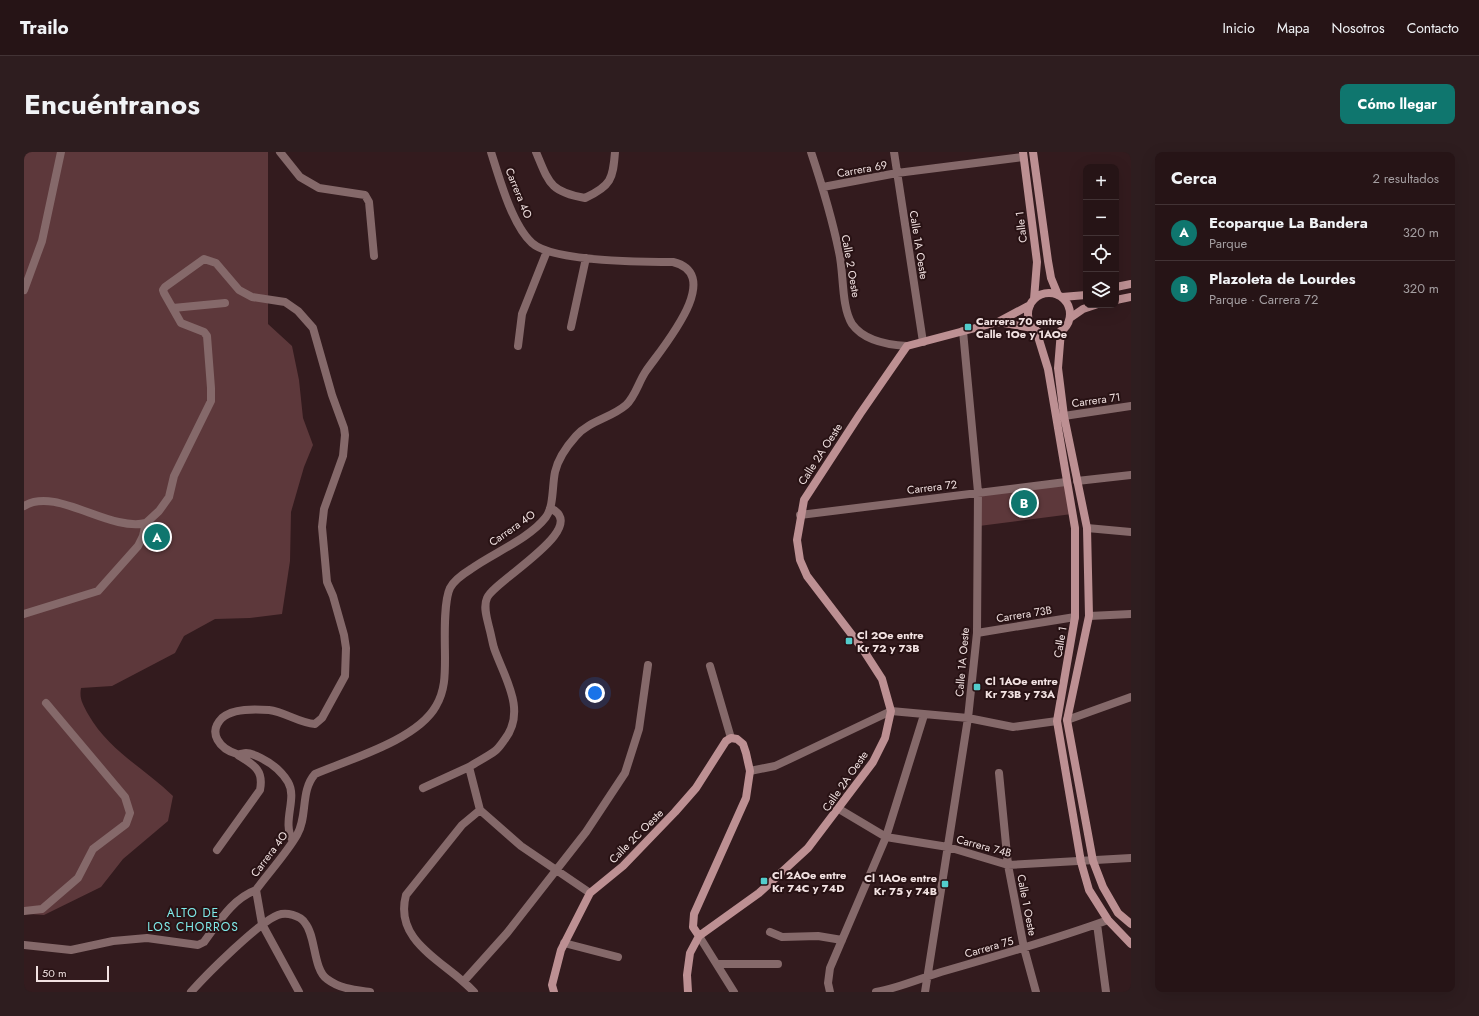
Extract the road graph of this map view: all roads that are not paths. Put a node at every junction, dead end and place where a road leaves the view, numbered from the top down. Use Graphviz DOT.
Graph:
graph roads {
  1 [pos="61,152"];
  2 [pos="280,152"];
  3 [pos="491,152"];
  4 [pos="536,152"];
  5 [pos="615,152"];
  6 [pos="812,152"];
  7 [pos="894,152"];
  8 [pos="1033,152"];
  9 [pos="1023,154"];
  10 [pos="897,173"];
  11 [pos="823,187"];
  12 [pos="547,251"];
  13 [pos="374,256"];
  14 [pos="586,258"];
  15 [pos="1131,284"];
  16 [pos="1119,287"];
  17 [pos="24,290"];
  18 [pos="1083,295"];
  19 [pos="1060,296"];
  20 [pos="1131,297"];
  21 [pos="1119,299"];
  22 [pos="1032,302"];
  23 [pos="225,303"];
  24 [pos="173,308"];
  25 [pos="1086,308"];
  26 [pos="1070,318"];
  27 [pos="998,322"];
  28 [pos="571,328"];
  29 [pos="1034,329"];
  30 [pos="1061,331"];
  31 [pos="963,332"];
  32 [pos="923,342"];
  33 [pos="910,345"];
  34 [pos="518,346"];
  35 [pos="1131,406"];
  36 [pos="1064,416"];
  37 [pos="1131,475"];
  38 [pos="1077,481"];
  39 [pos="1066,482"];
  40 [pos="978,492"];
  41 [pos="24,506"];
  42 [pos="550,508"];
  43 [pos="800,515"];
  44 [pos="146,523"];
  45 [pos="1087,528"];
  46 [pos="1131,532"];
  47 [pos="24,614"];
  48 [pos="1131,614"];
  49 [pos="1089,616"];
  50 [pos="1075,617"];
  51 [pos="976,633"];
  52 [pos="648,665"];
  53 [pos="710,666"];
  54 [pos="1131,697"];
  55 [pos="46,702"];
  56 [pos="891,711"];
  57 [pos="924,715"];
  58 [pos="968,718"];
  59 [pos="1067,720"];
  60 [pos="1057,721"];
  61 [pos="731,738"];
  62 [pos="238,754"];
  63 [pos="469,767"];
  64 [pos="750,771"];
  65 [pos="999,774"];
  66 [pos="422,788"];
  67 [pos="839,809"];
  68 [pos="480,810"];
  69 [pos="886,837"];
  70 [pos="292,841"];
  71 [pos="948,848"];
  72 [pos="217,850"];
  73 [pos="1131,858"];
  74 [pos="1094,861"];
  75 [pos="1081,862"];
  76 [pos="1008,865"];
  77 [pos="555,870"];
  78 [pos="256,890"];
  79 [pos="590,893"];
  80 [pos="24,911"];
  81 [pos="1108,920"];
  82 [pos="262,924"];
  83 [pos="1097,924"];
  84 [pos="1131,924"];
  85 [pos="770,932"];
  86 [pos="699,936"];
  87 [pos="842,940"];
  88 [pos="564,943"];
  89 [pos="1131,944"];
  90 [pos="24,945"];
  91 [pos="1024,948"];
  92 [pos="618,957"];
  93 [pos="717,964"];
  94 [pos="778,964"];
  95 [pos="928,976"];
  96 [pos="464,980"];
  97 [pos="191,992"];
  98 [pos="298,992"];
  99 [pos="370,992"];
  100 [pos="474,992"];
  101 [pos="554,992"];
  102 [pos="688,992"];
  103 [pos="734,992"];
  104 [pos="830,992"];
  105 [pos="876,992"];
  106 [pos="925,992"];
  107 [pos="1036,992"];
  108 [pos="1106,992"];
  1 -- 17 [label="street"];
  2 -- 13 [label="street"];
  3 -- 12 [label="street, Carrera 4O"];
  4 -- 5 [label="street"];
  6 -- 11 [label="street, Calle 2 Oeste"];
  7 -- 10 [label="street, Calle 1A Oeste"];
  8 -- 19 [label="street, Calle 1"];
  9 -- 10 [label="street, Carrera 69"];
  9 -- 22 [label="street, Calle 1"];
  10 -- 11 [label="street, Carrera 69"];
  10 -- 32 [label="street, Calle 1A Oeste"];
  11 -- 33 [label="street, Calle 2 Oeste"];
  12 -- 14 [label="street, Carrera 4O"];
  12 -- 34 [label="street"];
  14 -- 28 [label="street"];
  14 -- 42 [label="street, Carrera 4O"];
  15 -- 16 [label="street"];
  18 -- 19 [label="street"];
  19 -- 22 [label="street"];
  19 -- 26 [label="street"];
  20 -- 21 [label="street"];
  22 -- 27 [label="street"];
  22 -- 29 [label="street"];
  23 -- 24 [label="street"];
  24 -- 44 [label="street"];
  24 -- 62 [label="street"];
  25 -- 26 [label="street"];
  26 -- 30 [label="street"];
  27 -- 29 [label="street"];
  27 -- 31 [label="street"];
  29 -- 30 [label="street"];
  29 -- 39 [label="street, Calle 1"];
  30 -- 36 [label="street, Calle 1"];
  31 -- 32 [label="street"];
  31 -- 40 [label="street, Calle 1A Oeste"];
  32 -- 33 [label="street"];
  33 -- 43 [label="street, Calle 2A Oeste"];
  35 -- 36 [label="street, Carrera 71"];
  36 -- 38 [label="street, Calle 1"];
  37 -- 38 [label="street"];
  38 -- 45 [label="street, Calle 1"];
  39 -- 40 [label="street, Carrera 72"];
  39 -- 50 [label="street, Calle 1"];
  40 -- 43 [label="street, Carrera 72"];
  40 -- 51 [label="street, Calle 1A Oeste"];
  41 -- 44 [label="street"];
  42 -- 63 [label="street"];
  42 -- 70 [label="street, Carrera 4O"];
  43 -- 56 [label="street, Calle 2A Oeste"];
  44 -- 47 [label="street"];
  45 -- 46 [label="street"];
  45 -- 49 [label="street, Calle 1"];
  48 -- 49 [label="street"];
  49 -- 59 [label="street, Calle 1"];
  50 -- 51 [label="street, Carrera 73B"];
  50 -- 60 [label="street, Calle 1"];
  51 -- 58 [label="street, Calle 1A Oeste"];
  52 -- 77 [label="street"];
  53 -- 61 [label="street"];
  54 -- 59 [label="street"];
  55 -- 80 [label="street"];
  56 -- 57 [label="street"];
  56 -- 64 [label="street"];
  56 -- 67 [label="street, Calle 2A Oeste"];
  57 -- 58 [label="street"];
  57 -- 69 [label="street"];
  58 -- 60 [label="street"];
  58 -- 71 [label="street, Calle 1A Oeste"];
  59 -- 74 [label="street, Calle 1"];
  60 -- 75 [label="street, Calle 1"];
  61 -- 64 [label="street"];
  61 -- 79 [label="street, Calle 2C Oeste"];
  62 -- 70 [label="street"];
  62 -- 72 [label="street"];
  63 -- 66 [label="street"];
  63 -- 68 [label="street"];
  64 -- 86 [label="street"];
  65 -- 76 [label="street, Calle 1 Oeste"];
  67 -- 69 [label="street, Carrera 74B"];
  67 -- 86 [label="street, Calle 2A Oeste"];
  68 -- 77 [label="street"];
  68 -- 96 [label="street"];
  69 -- 71 [label="street, Carrera 74B"];
  69 -- 87 [label="street"];
  70 -- 78 [label="street, Carrera 4O"];
  71 -- 76 [label="street, Carrera 74B"];
  71 -- 95 [label="street, Calle 1A Oeste"];
  73 -- 74 [label="street, Carrera 74B"];
  74 -- 75 [label="street, Carrera 74B"];
  74 -- 84 [label="street, Calle 1"];
  75 -- 76 [label="street, Carrera 74B"];
  75 -- 81 [label="street, Calle 1"];
  76 -- 91 [label="street, Calle 1 Oeste"];
  77 -- 79 [label="street"];
  77 -- 96 [label="street"];
  78 -- 82 [label="street"];
  78 -- 90 [label="street"];
  79 -- 88 [label="street, Calle 2C Oeste"];
  81 -- 83 [label="street, Carrera 75"];
  81 -- 89 [label="street, Calle 1"];
  82 -- 97 [label="street"];
  82 -- 98 [label="street"];
  82 -- 99 [label="street"];
  83 -- 91 [label="street, Carrera 75"];
  83 -- 108 [label="street"];
  85 -- 87 [label="street"];
  86 -- 93 [label="street"];
  86 -- 102 [label="street, Calle 2A Oeste"];
  87 -- 104 [label="street"];
  88 -- 92 [label="street"];
  88 -- 101 [label="street, Calle 2C Oeste"];
  91 -- 95 [label="street, Carrera 75"];
  91 -- 107 [label="street, Calle 1 Oeste"];
  93 -- 94 [label="street"];
  93 -- 103 [label="street"];
  95 -- 105 [label="street, Carrera 75"];
  95 -- 106 [label="street, Calle 1A Oeste"];
  96 -- 100 [label="street"];
}
